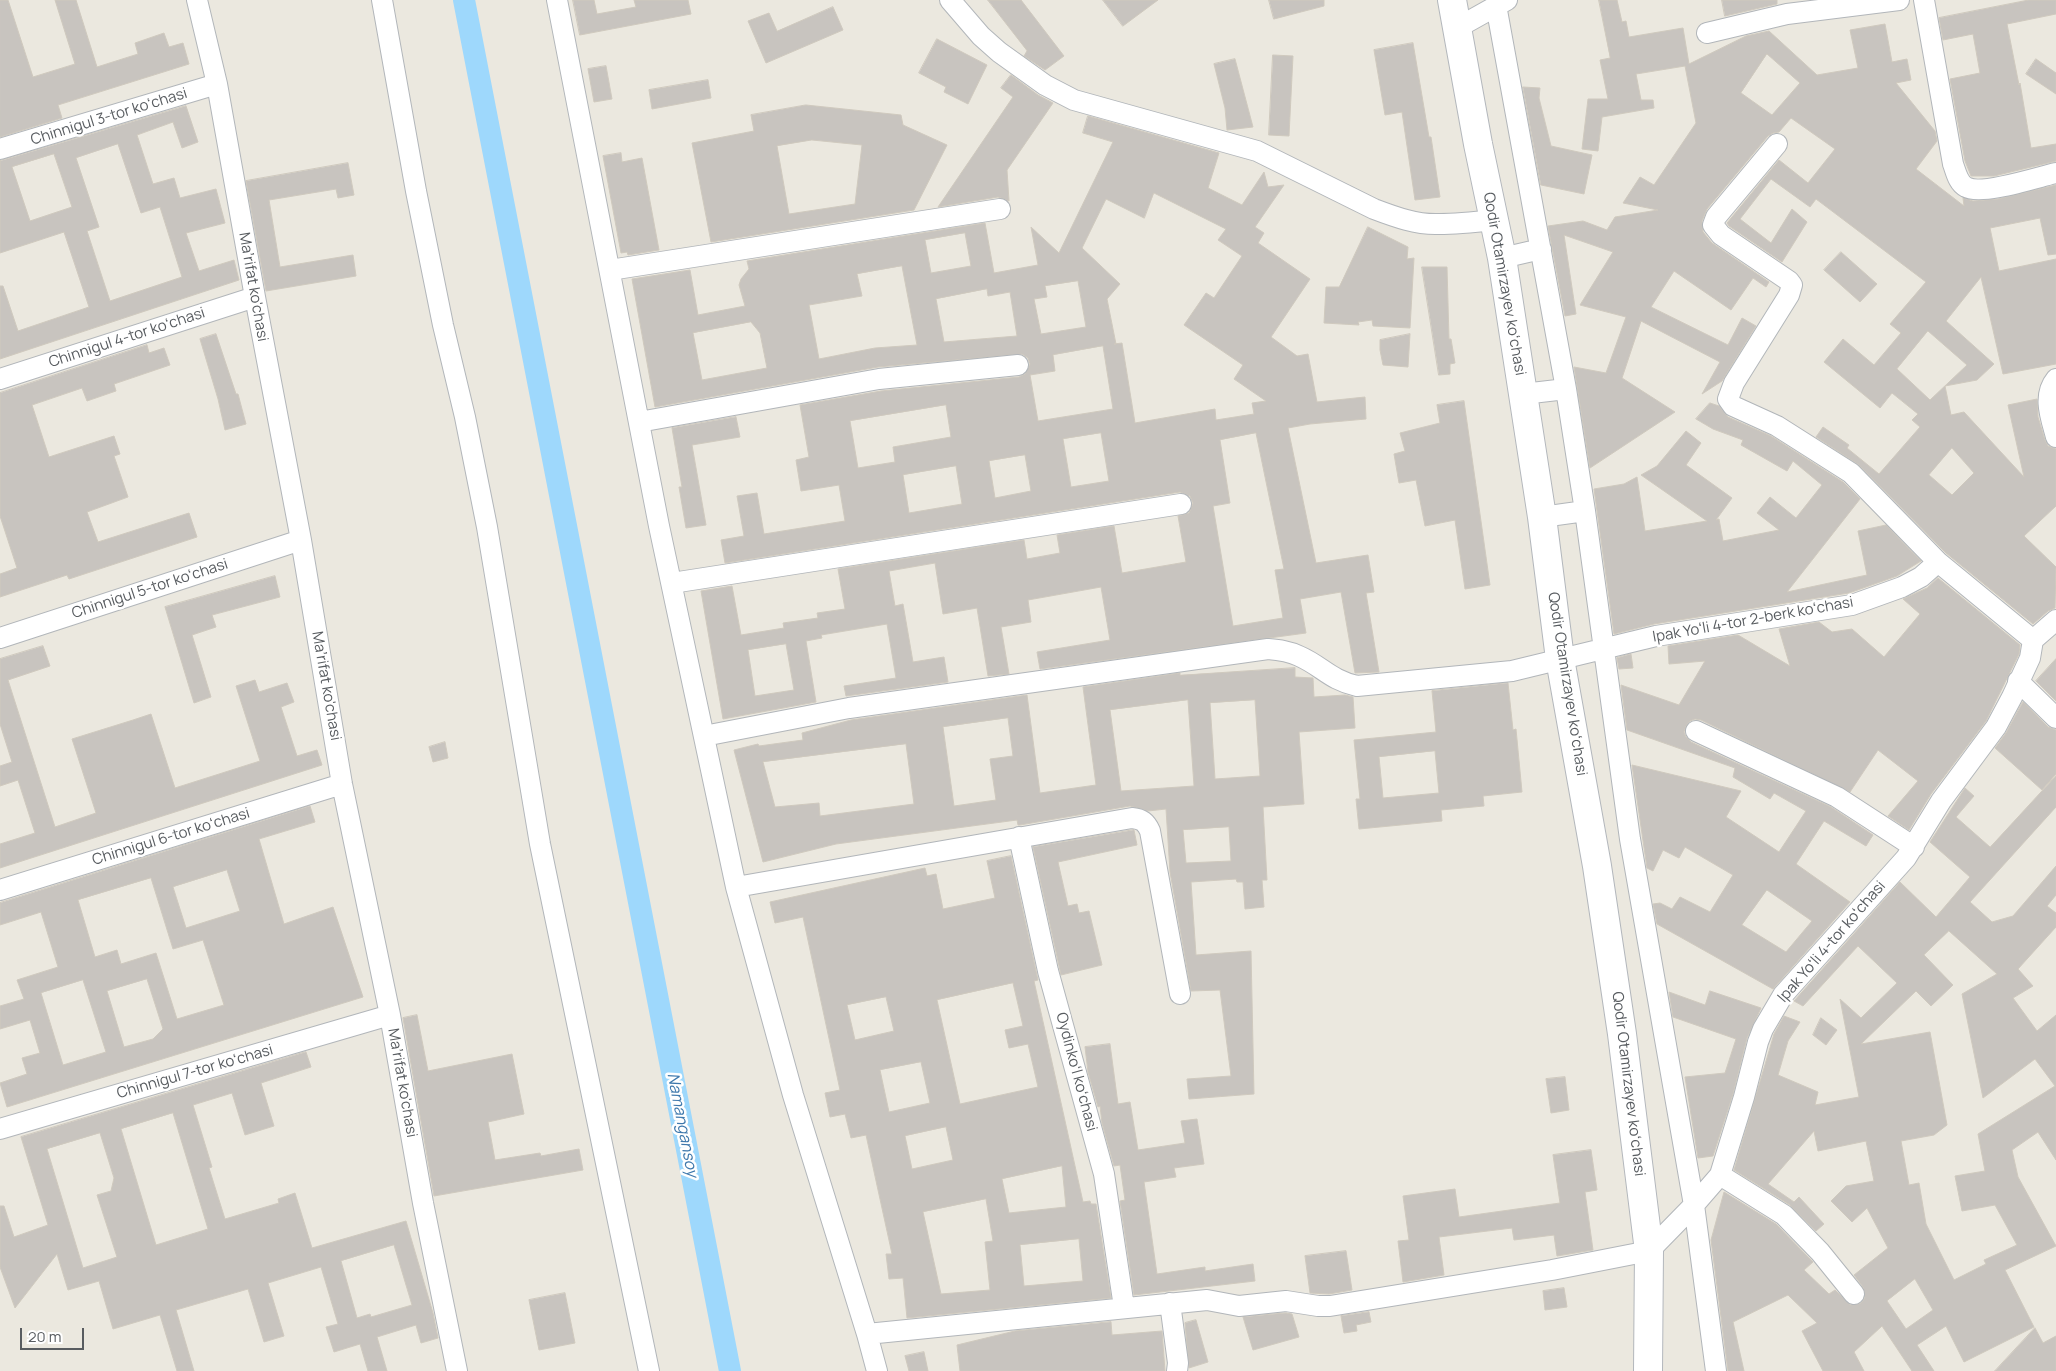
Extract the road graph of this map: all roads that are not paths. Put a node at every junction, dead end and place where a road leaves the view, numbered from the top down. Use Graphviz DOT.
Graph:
graph roads {
  1 [pos="197,0"];
  2 [pos="382,0"];
  3 [pos="557,0"];
  4 [pos="950,0"];
  5 [pos="1452,0"];
  6 [pos="1898,0"];
  7 [pos="1924,0"];
  8 [pos="1502,3"];
  9 [pos="1457,28"];
  10 [pos="1707,33"];
  11 [pos="217,84"];
  12 [pos="1777,144"];
  13 [pos="0,150"];
  14 [pos="2056,173"];
  15 [pos="1000,209"];
  16 [pos="1494,220"];
  17 [pos="1542,249"];
  18 [pos="1502,258"];
  19 [pos="610,270"];
  20 [pos="255,297"];
  21 [pos="1018,365"];
  22 [pos="0,378"];
  23 [pos="2056,380"];
  24 [pos="1566,389"];
  25 [pos="1523,394"];
  26 [pos="639,422"];
  27 [pos="2056,437"];
  28 [pos="1181,504"];
  29 [pos="1585,511"];
  30 [pos="1542,518"];
  31 [pos="301,540"];
  32 [pos="1938,562"];
  33 [pos="672,583"];
  34 [pos="2056,620"];
  35 [pos="0,638"];
  36 [pos="2033,640"];
  37 [pos="1604,648"];
  38 [pos="1560,659"];
  39 [pos="2018,681"];
  40 [pos="2056,718"];
  41 [pos="1696,731"];
  42 [pos="704,736"];
  43 [pos="342,784"];
  44 [pos="1020,837"];
  45 [pos="1914,847"];
  46 [pos="736,887"];
  47 [pos="0,890"];
  48 [pos="1180,994"];
  49 [pos="390,1015"];
  50 [pos="0,1129"];
  51 [pos="1720,1175"];
  52 [pos="1694,1205"];
  53 [pos="1649,1251"];
  54 [pos="1854,1294"];
  55 [pos="1170,1303"];
  56 [pos="1124,1308"];
  57 [pos="867,1334"];
  58 [pos="457,1371"];
  59 [pos="649,1371"];
  60 [pos="877,1371"];
  61 [pos="1177,1371"];
  62 [pos="1648,1371"];
  63 [pos="1716,1371"];
  1 -- 11 [label="street, Maʼrifat ko'chasi"];
  2 -- 59 [label="street"];
  3 -- 19 [label="street"];
  4 -- 16 [label="street"];
  5 -- 9 [label="main road, Qodir Otamirzayev koʻchasi"];
  6 -- 10 [label="street"];
  7 -- 14 [label="street"];
  8 -- 9 [label="street"];
  8 -- 17 [label="street"];
  9 -- 16 [label="main road, Qodir Otamirzayev koʻchasi"];
  11 -- 13 [label="street, Chinnigul 3-tor koʻchasi"];
  11 -- 20 [label="street, Maʼrifat ko'chasi"];
  12 -- 32 [label="street"];
  15 -- 19 [label="street"];
  16 -- 18 [label="main road, Qodir Otamirzayev koʻchasi"];
  17 -- 18 [label="street"];
  17 -- 24 [label="street"];
  18 -- 25 [label="main road, Qodir Otamirzayev koʻchasi"];
  19 -- 26 [label="street"];
  20 -- 22 [label="street, Chinnigul 4-tor koʻchasi"];
  20 -- 31 [label="street, Maʼrifat ko'chasi"];
  21 -- 26 [label="street"];
  23 -- 27 [label="street"];
  24 -- 25 [label="street"];
  24 -- 29 [label="street"];
  25 -- 30 [label="main road, Qodir Otamirzayev koʻchasi"];
  26 -- 33 [label="street"];
  28 -- 33 [label="street"];
  29 -- 30 [label="street"];
  29 -- 37 [label="street"];
  30 -- 38 [label="main road, Qodir Otamirzayev koʻchasi"];
  31 -- 35 [label="street, Chinnigul 5-tor koʻchasi"];
  31 -- 43 [label="street, Maʼrifat ko'chasi"];
  32 -- 36 [label="street"];
  32 -- 37 [label="street, Ipak Yoʻli 4-tor 2-berk koʻchasi"];
  33 -- 42 [label="street"];
  34 -- 36 [label="street"];
  36 -- 39 [label="street, Ipak Yoʻli 4-tor koʻchasi"];
  37 -- 38 [label="street, Ipak Yoʻli 4-tor 2-berk koʻchasi"];
  37 -- 52 [label="street"];
  38 -- 42 [label="street, Ipak Yoʻli 4-tor 2-berk koʻchasi"];
  38 -- 53 [label="main road, Qodir Otamirzayev koʻchasi"];
  39 -- 40 [label="street"];
  39 -- 45 [label="street, Ipak Yoʻli 4-tor koʻchasi"];
  41 -- 45 [label="street"];
  42 -- 46 [label="street"];
  43 -- 47 [label="street, Chinnigul 6-tor koʻchasi"];
  43 -- 49 [label="street, Maʼrifat ko'chasi"];
  44 -- 46 [label="street"];
  44 -- 48 [label="street"];
  44 -- 56 [label="street, Oydinkoʻl koʻchasi"];
  45 -- 51 [label="street, Ipak Yoʻli 4-tor koʻchasi"];
  46 -- 57 [label="street"];
  49 -- 50 [label="street, Chinnigul 7-tor koʻchasi"];
  49 -- 58 [label="street, Maʼrifat ko'chasi"];
  51 -- 52 [label="street, Ipak Yoʻli 4-tor koʻchasi"];
  51 -- 54 [label="street"];
  52 -- 53 [label="street, Ipak Yoʻli 4-tor koʻchasi"];
  52 -- 63 [label="street"];
  53 -- 55 [label="street"];
  53 -- 62 [label="main road, Qodir Otamirzayev koʻchasi"];
  55 -- 56 [label="street"];
  55 -- 61 [label="street"];
  56 -- 57 [label="street"];
  57 -- 60 [label="street"];
}
